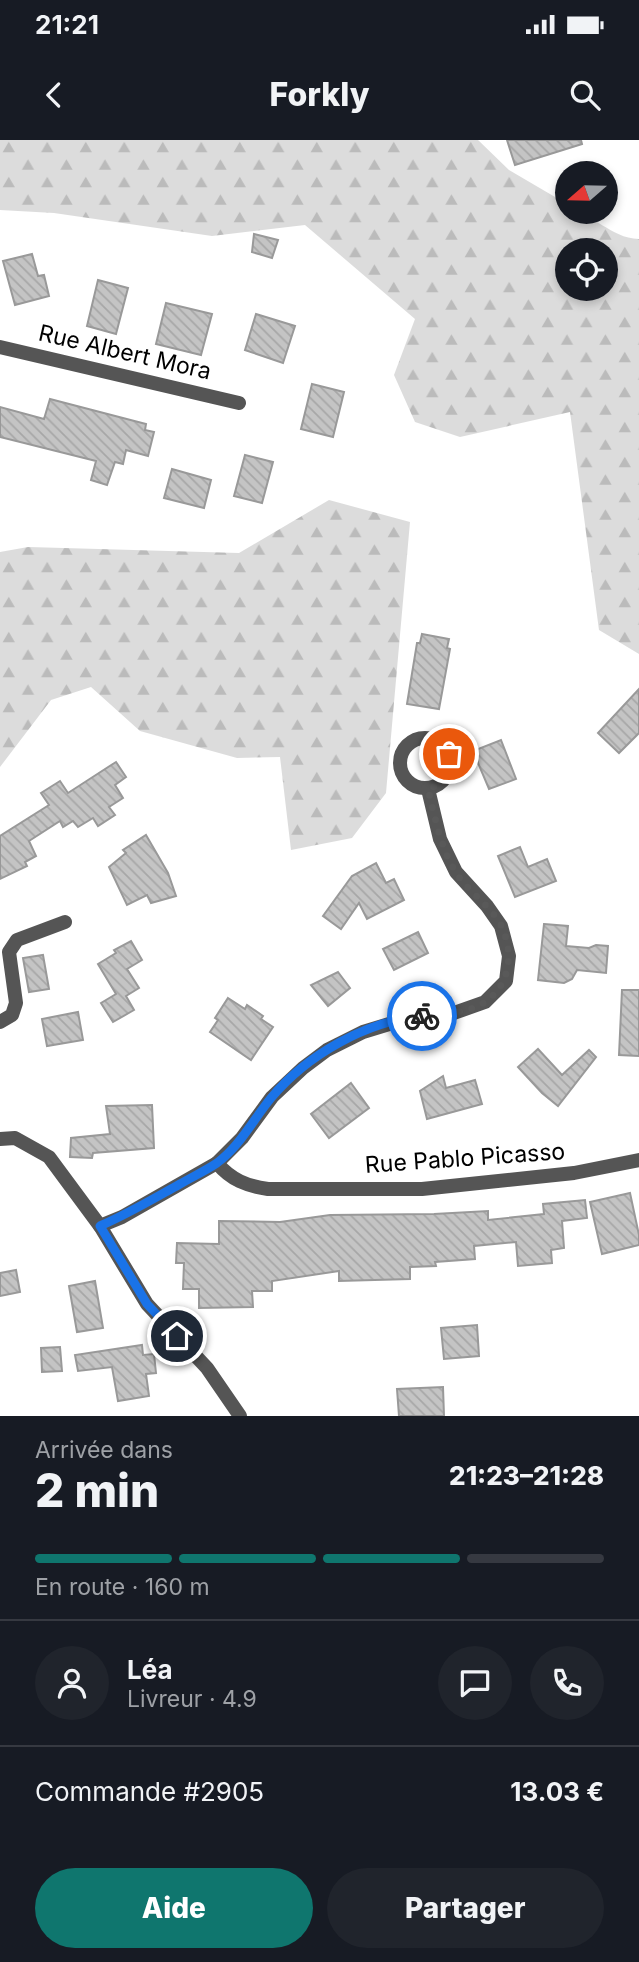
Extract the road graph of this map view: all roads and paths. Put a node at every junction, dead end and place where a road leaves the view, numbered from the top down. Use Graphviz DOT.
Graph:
graph roads {
  1 [pos="0,347"];
  2 [pos="239,402"];
  3 [pos="428,789"];
  4 [pos="65,922"];
  5 [pos="0,1022"];
  6 [pos="0,1139"];
  7 [pos="639,1160"];
  8 [pos="218,1163"];
  9 [pos="100,1226"];
  10 [pos="240,1416"];
  1 -- 2 [label="street, Rue Albert Mora"];
  3 -- 8 [label="street"];
  4 -- 5 [label="street"];
  6 -- 9 [label="street"];
  7 -- 8 [label="street, Rue Pablo Picasso"];
  8 -- 9 [label="street"];
  9 -- 10 [label="street"];
}
